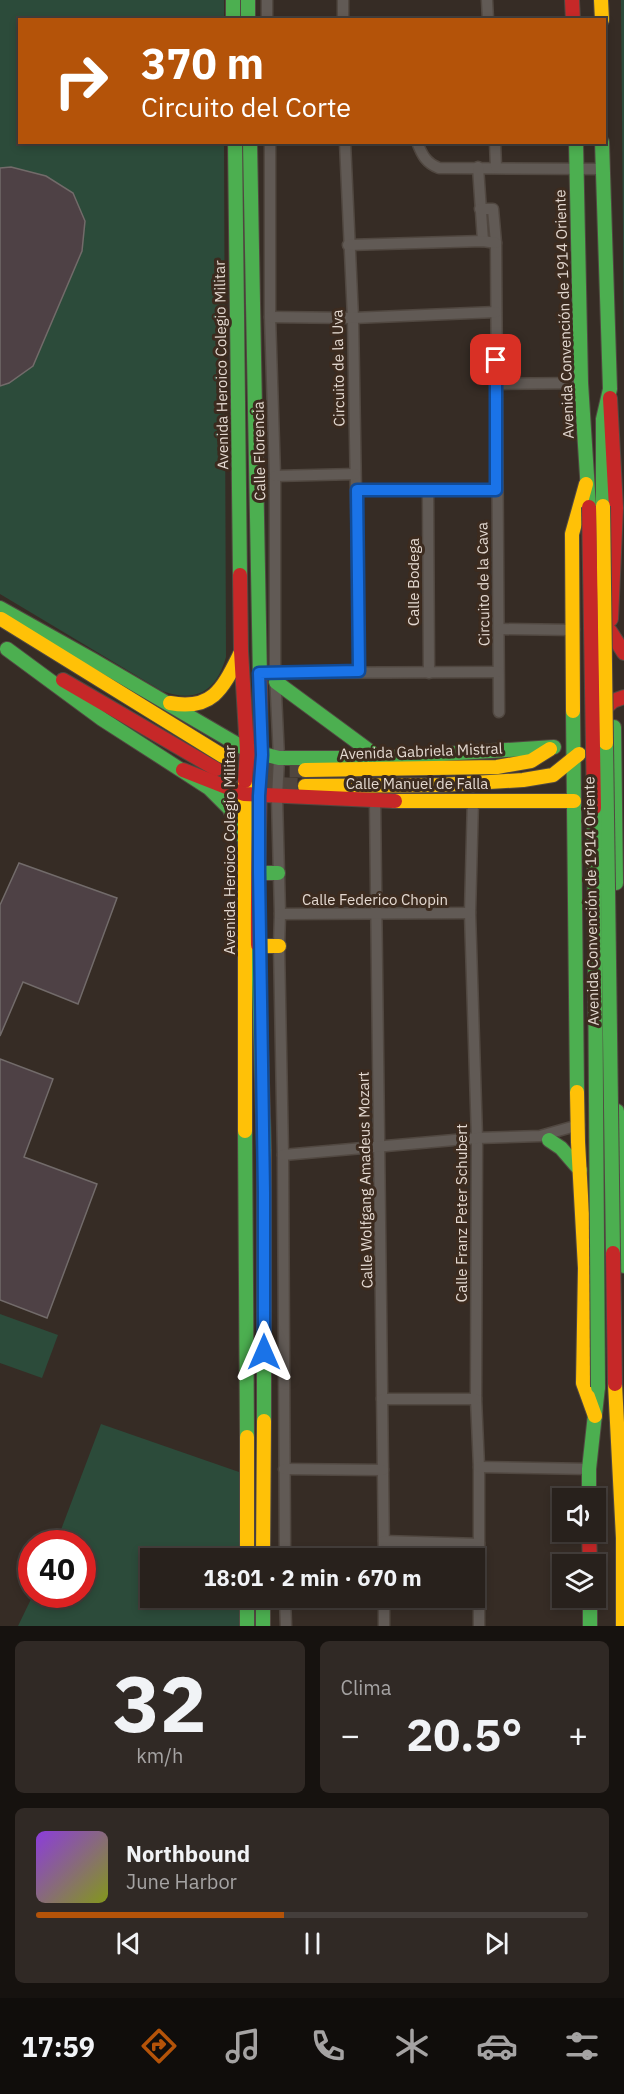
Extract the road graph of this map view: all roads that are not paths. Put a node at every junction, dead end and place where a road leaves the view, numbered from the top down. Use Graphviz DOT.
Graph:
graph roads {
  1 [pos="233,0"];
  2 [pos="248,0"];
  3 [pos="267,0"];
  4 [pos="343,0"];
  5 [pos="487,0"];
  6 [pos="572,0"];
  7 [pos="602,0"];
  8 [pos="233,18"];
  9 [pos="248,18"];
  10 [pos="267,18"];
  11 [pos="343,18"];
  12 [pos="488,18"];
  13 [pos="573,18"];
  14 [pos="602,18"];
  15 [pos="235,144"];
  16 [pos="250,144"];
  17 [pos="270,144"];
  18 [pos="345,144"];
  19 [pos="418,144"];
  20 [pos="495,144"];
  21 [pos="576,144"];
  22 [pos="602,144"];
  23 [pos="478,167"];
  24 [pos="496,167"];
  25 [pos="576,169"];
  26 [pos="602,169"];
  27 [pos="480,209"];
  28 [pos="483,241"];
  29 [pos="496,243"];
  30 [pos="348,245"];
  31 [pos="496,312"];
  32 [pos="270,317"];
  33 [pos="353,318"];
  34 [pos="581,383"];
  35 [pos="496,384"];
  36 [pos="610,389"];
  37 [pos="355,474"];
  38 [pos="275,476"];
  39 [pos="586,484"];
  40 [pos="357,490"];
  41 [pos="428,490"];
  42 [pos="496,490"];
  43 [pos="596,507"];
  44 [pos="0,608"];
  45 [pos="0,618"];
  46 [pos="500,629"];
  47 [pos="574,630"];
  48 [pos="610,631"];
  49 [pos="3,647"];
  50 [pos="241,651"];
  51 [pos="624,653"];
  52 [pos="359,671"];
  53 [pos="429,672"];
  54 [pos="498,672"];
  55 [pos="259,673"];
  56 [pos="276,677"];
  57 [pos="619,699"];
  58 [pos="161,701"];
  59 [pos="499,712"];
  60 [pos="619,721"];
  61 [pos="573,738"];
  62 [pos="554,747"];
  63 [pos="247,750"];
  64 [pos="624,752"];
  65 [pos="262,755"];
  66 [pos="223,756"];
  67 [pos="279,758"];
  68 [pos="379,758"];
  69 [pos="573,758"];
  70 [pos="216,769"];
  71 [pos="183,770"];
  72 [pos="305,770"];
  73 [pos="616,772"];
  74 [pos="514,780"];
  75 [pos="304,786"];
  76 [pos="244,794"];
  77 [pos="259,796"];
  78 [pos="277,798"];
  79 [pos="473,800"];
  80 [pos="375,801"];
  81 [pos="574,801"];
  82 [pos="541,802"];
  83 [pos="245,842"];
  84 [pos="259,873"];
  85 [pos="278,873"];
  86 [pos="470,913"];
  87 [pos="280,914"];
  88 [pos="377,915"];
  89 [pos="259,946"];
  90 [pos="279,946"];
  91 [pos="621,1122"];
  92 [pos="579,1125"];
  93 [pos="623,1137"];
  94 [pos="477,1138"];
  95 [pos="544,1138"];
  96 [pos="578,1142"];
  97 [pos="380,1146"];
  98 [pos="283,1155"];
  99 [pos="580,1170"];
  100 [pos="623,1171"];
  101 [pos="624,1266"];
  102 [pos="620,1384"];
  103 [pos="382,1399"];
  104 [pos="476,1399"];
  105 [pos="595,1416"];
  106 [pos="479,1467"];
  107 [pos="284,1469"];
  108 [pos="589,1469"];
  109 [pos="383,1470"];
  110 [pos="589,1488"];
  111 [pos="623,1538"];
  112 [pos="384,1541"];
  113 [pos="478,1544"];
  114 [pos="247,1548"];
  115 [pos="263,1548"];
  116 [pos="285,1548"];
  117 [pos="384,1548"];
  118 [pos="247,1608"];
  119 [pos="263,1608"];
  120 [pos="285,1608"];
  121 [pos="384,1608"];
  122 [pos="590,1608"];
  123 [pos="247,1626"];
  124 [pos="263,1626"];
  125 [pos="286,1626"];
  126 [pos="384,1626"];
  127 [pos="479,1626"];
  128 [pos="590,1626"];
  129 [pos="623,1626"];
  1 -- 8 [label="street"];
  2 -- 9 [label="street"];
  3 -- 10 [label="street"];
  4 -- 11 [label="street"];
  5 -- 12 [label="street"];
  6 -- 13 [label="street"];
  7 -- 14 [label="street"];
  15 -- 50 [label="street, Avenida Heroico Colegio Militar"];
  16 -- 55 [label="street, Avenida Heroico Colegio Militar"];
  17 -- 32 [label="street, Calle Florencia"];
  18 -- 30 [label="street, Circuito de la Uva"];
  19 -- 23 [label="street"];
  20 -- 24 [label="street"];
  21 -- 25 [label="street, Avenida Convención de 1914 Oriente"];
  22 -- 26 [label="street, Avenida Convención de 1914 Oriente"];
  23 -- 24 [label="street"];
  23 -- 27 [label="street"];
  24 -- 25 [label="street"];
  25 -- 26 [label="street"];
  25 -- 34 [label="street, Avenida Convención de 1914 Oriente"];
  26 -- 36 [label="street, Avenida Convención de 1914 Oriente"];
  27 -- 28 [label="street"];
  27 -- 29 [label="street"];
  28 -- 29 [label="street"];
  28 -- 30 [label="street"];
  29 -- 31 [label="street"];
  30 -- 33 [label="street, Circuito de la Uva"];
  31 -- 33 [label="street"];
  31 -- 35 [label="street, Circuito de la Cava"];
  32 -- 33 [label="street"];
  32 -- 38 [label="street, Calle Florencia"];
  33 -- 37 [label="street, Circuito de la Uva"];
  34 -- 35 [label="street"];
  34 -- 39 [label="street, Avenida Convención de 1914 Oriente"];
  35 -- 42 [label="street, Circuito de la Cava"];
  36 -- 43 [label="street, Avenida Convención de 1914 Oriente"];
  36 -- 48 [label="street, Avenida Convención de 1914 Oriente"];
  37 -- 38 [label="street"];
  37 -- 40 [label="street, Circuito de la Uva"];
  38 -- 56 [label="street, Calle Florencia"];
  39 -- 43 [label="street, Avenida Convención de 1914 Oriente"];
  39 -- 47 [label="street, Avenida Convención de 1914 Oriente"];
  40 -- 41 [label="street"];
  40 -- 52 [label="street, Circuito de la Uva"];
  41 -- 42 [label="street"];
  41 -- 53 [label="street, Calle Bodega"];
  42 -- 46 [label="street, Circuito de la Cava"];
  43 -- 102 [label="street, Avenida Convención de 1914 Oriente, bridge"];
  43 -- 105 [label="street, Avenida Convención de 1914 Oriente, bridge"];
  44 -- 58 [label="street"];
  45 -- 66 [label="street"];
  46 -- 47 [label="street"];
  46 -- 54 [label="street, Circuito de la Cava"];
  47 -- 61 [label="street, Avenida Convención de 1914 Oriente"];
  48 -- 51 [label="street"];
  48 -- 57 [label="street, Avenida Convención de 1914 Oriente"];
  49 -- 70 [label="street"];
  49 -- 71 [label="street"];
  50 -- 58 [label="street"];
  50 -- 63 [label="street, Avenida Heroico Colegio Militar"];
  52 -- 53 [label="street"];
  52 -- 56 [label="street"];
  53 -- 54 [label="street"];
  54 -- 59 [label="street, Circuito de la Cava"];
  55 -- 56 [label="street"];
  55 -- 65 [label="street, Avenida Heroico Colegio Militar"];
  56 -- 67 [label="street, Calle Florencia"];
  56 -- 68 [label="street"];
  57 -- 60 [label="street, Avenida Convención de 1914 Oriente"];
  57 -- 61 [label="street, Avenida Gabriela Mistral"];
  58 -- 63 [label="street"];
  60 -- 69 [label="street"];
  60 -- 73 [label="street, Avenida Convención de 1914 Oriente"];
  61 -- 62 [label="street, Avenida Gabriela Mistral"];
  61 -- 69 [label="street, Avenida Convención de 1914 Oriente"];
  62 -- 68 [label="street, Calle Manuel de Falla"];
  62 -- 72 [label="street, Avenida Gabriela Mistral"];
  63 -- 65 [label="street, Calle Manuel de Falla"];
  63 -- 76 [label="street, Avenida Heroico Colegio Militar"];
  64 -- 73 [label="street"];
  65 -- 67 [label="street, Calle Manuel de Falla"];
  65 -- 77 [label="street, Avenida Heroico Colegio Militar"];
  67 -- 68 [label="street, Calle Manuel de Falla"];
  67 -- 78 [label="street, Calle Florencia"];
  69 -- 74 [label="street"];
  69 -- 81 [label="street, Avenida Convención de 1914 Oriente"];
  71 -- 76 [label="street, Calle Manuel de Falla"];
  71 -- 83 [label="street"];
  73 -- 91 [label="street, Avenida Convención de 1914 Oriente"];
  74 -- 75 [label="street"];
  74 -- 82 [label="street"];
  76 -- 77 [label="street, Calle Manuel de Falla"];
  76 -- 83 [label="street, Avenida Heroico Colegio Militar"];
  77 -- 78 [label="street, Calle Manuel de Falla"];
  77 -- 84 [label="street, Avenida Heroico Colegio Militar"];
  78 -- 80 [label="street, Calle Manuel de Falla"];
  78 -- 85 [label="street"];
  79 -- 80 [label="street, Calle Manuel de Falla"];
  79 -- 82 [label="street, Calle Manuel de Falla"];
  79 -- 86 [label="street, Calle Franz Peter Schubert"];
  80 -- 88 [label="street, Calle Wolfgang Amadeus Mozart"];
  81 -- 82 [label="street, Calle Manuel de Falla"];
  81 -- 92 [label="street, Avenida Convención de 1914 Oriente"];
  83 -- 114 [label="street, Avenida Heroico Colegio Militar"];
  84 -- 85 [label="street"];
  84 -- 89 [label="street, Avenida Heroico Colegio Militar"];
  85 -- 87 [label="street"];
  86 -- 88 [label="street, Calle Federico Chopin"];
  86 -- 94 [label="street, Calle Franz Peter Schubert"];
  87 -- 88 [label="street, Calle Federico Chopin"];
  87 -- 90 [label="street"];
  88 -- 97 [label="street, Calle Wolfgang Amadeus Mozart"];
  89 -- 90 [label="street"];
  89 -- 115 [label="street, Avenida Heroico Colegio Militar"];
  90 -- 98 [label="street"];
  91 -- 92 [label="street"];
  91 -- 93 [label="street, Avenida Convención de 1914 Oriente"];
  92 -- 95 [label="street"];
  92 -- 96 [label="street, Avenida Convención de 1914 Oriente"];
  93 -- 96 [label="street"];
  93 -- 100 [label="street, Avenida Convención de 1914 Oriente"];
  94 -- 95 [label="street"];
  94 -- 97 [label="street"];
  94 -- 104 [label="street, Calle Franz Peter Schubert"];
  95 -- 96 [label="street"];
  95 -- 99 [label="street"];
  96 -- 99 [label="street, Avenida Convención de 1914 Oriente"];
  97 -- 98 [label="street"];
  97 -- 103 [label="street, Calle Wolfgang Amadeus Mozart"];
  98 -- 107 [label="street"];
  99 -- 105 [label="street, Avenida Convención de 1914 Oriente"];
  100 -- 101 [label="street, Avenida Convención de 1914 Oriente"];
  102 -- 111 [label="street, Avenida Convención de 1914 Oriente"];
  103 -- 104 [label="street"];
  103 -- 109 [label="street, Calle Wolfgang Amadeus Mozart"];
  104 -- 106 [label="street, Calle Franz Peter Schubert"];
  105 -- 108 [label="street, Avenida Convención de 1914 Oriente"];
  106 -- 108 [label="street"];
  106 -- 113 [label="street, Calle Franz Peter Schubert"];
  107 -- 109 [label="street"];
  107 -- 116 [label="street"];
  108 -- 110 [label="street, Avenida Convención de 1914 Oriente"];
  109 -- 112 [label="street, Calle Wolfgang Amadeus Mozart"];
  111 -- 129 [label="street, Avenida Convención de 1914 Oriente"];
  112 -- 113 [label="street"];
  112 -- 117 [label="street, Calle Wolfgang Amadeus Mozart"];
  113 -- 127 [label="street, Calle Franz Peter Schubert"];
  118 -- 123 [label="street"];
  119 -- 124 [label="street"];
  120 -- 125 [label="street"];
  121 -- 126 [label="street"];
  122 -- 128 [label="street"];
}
